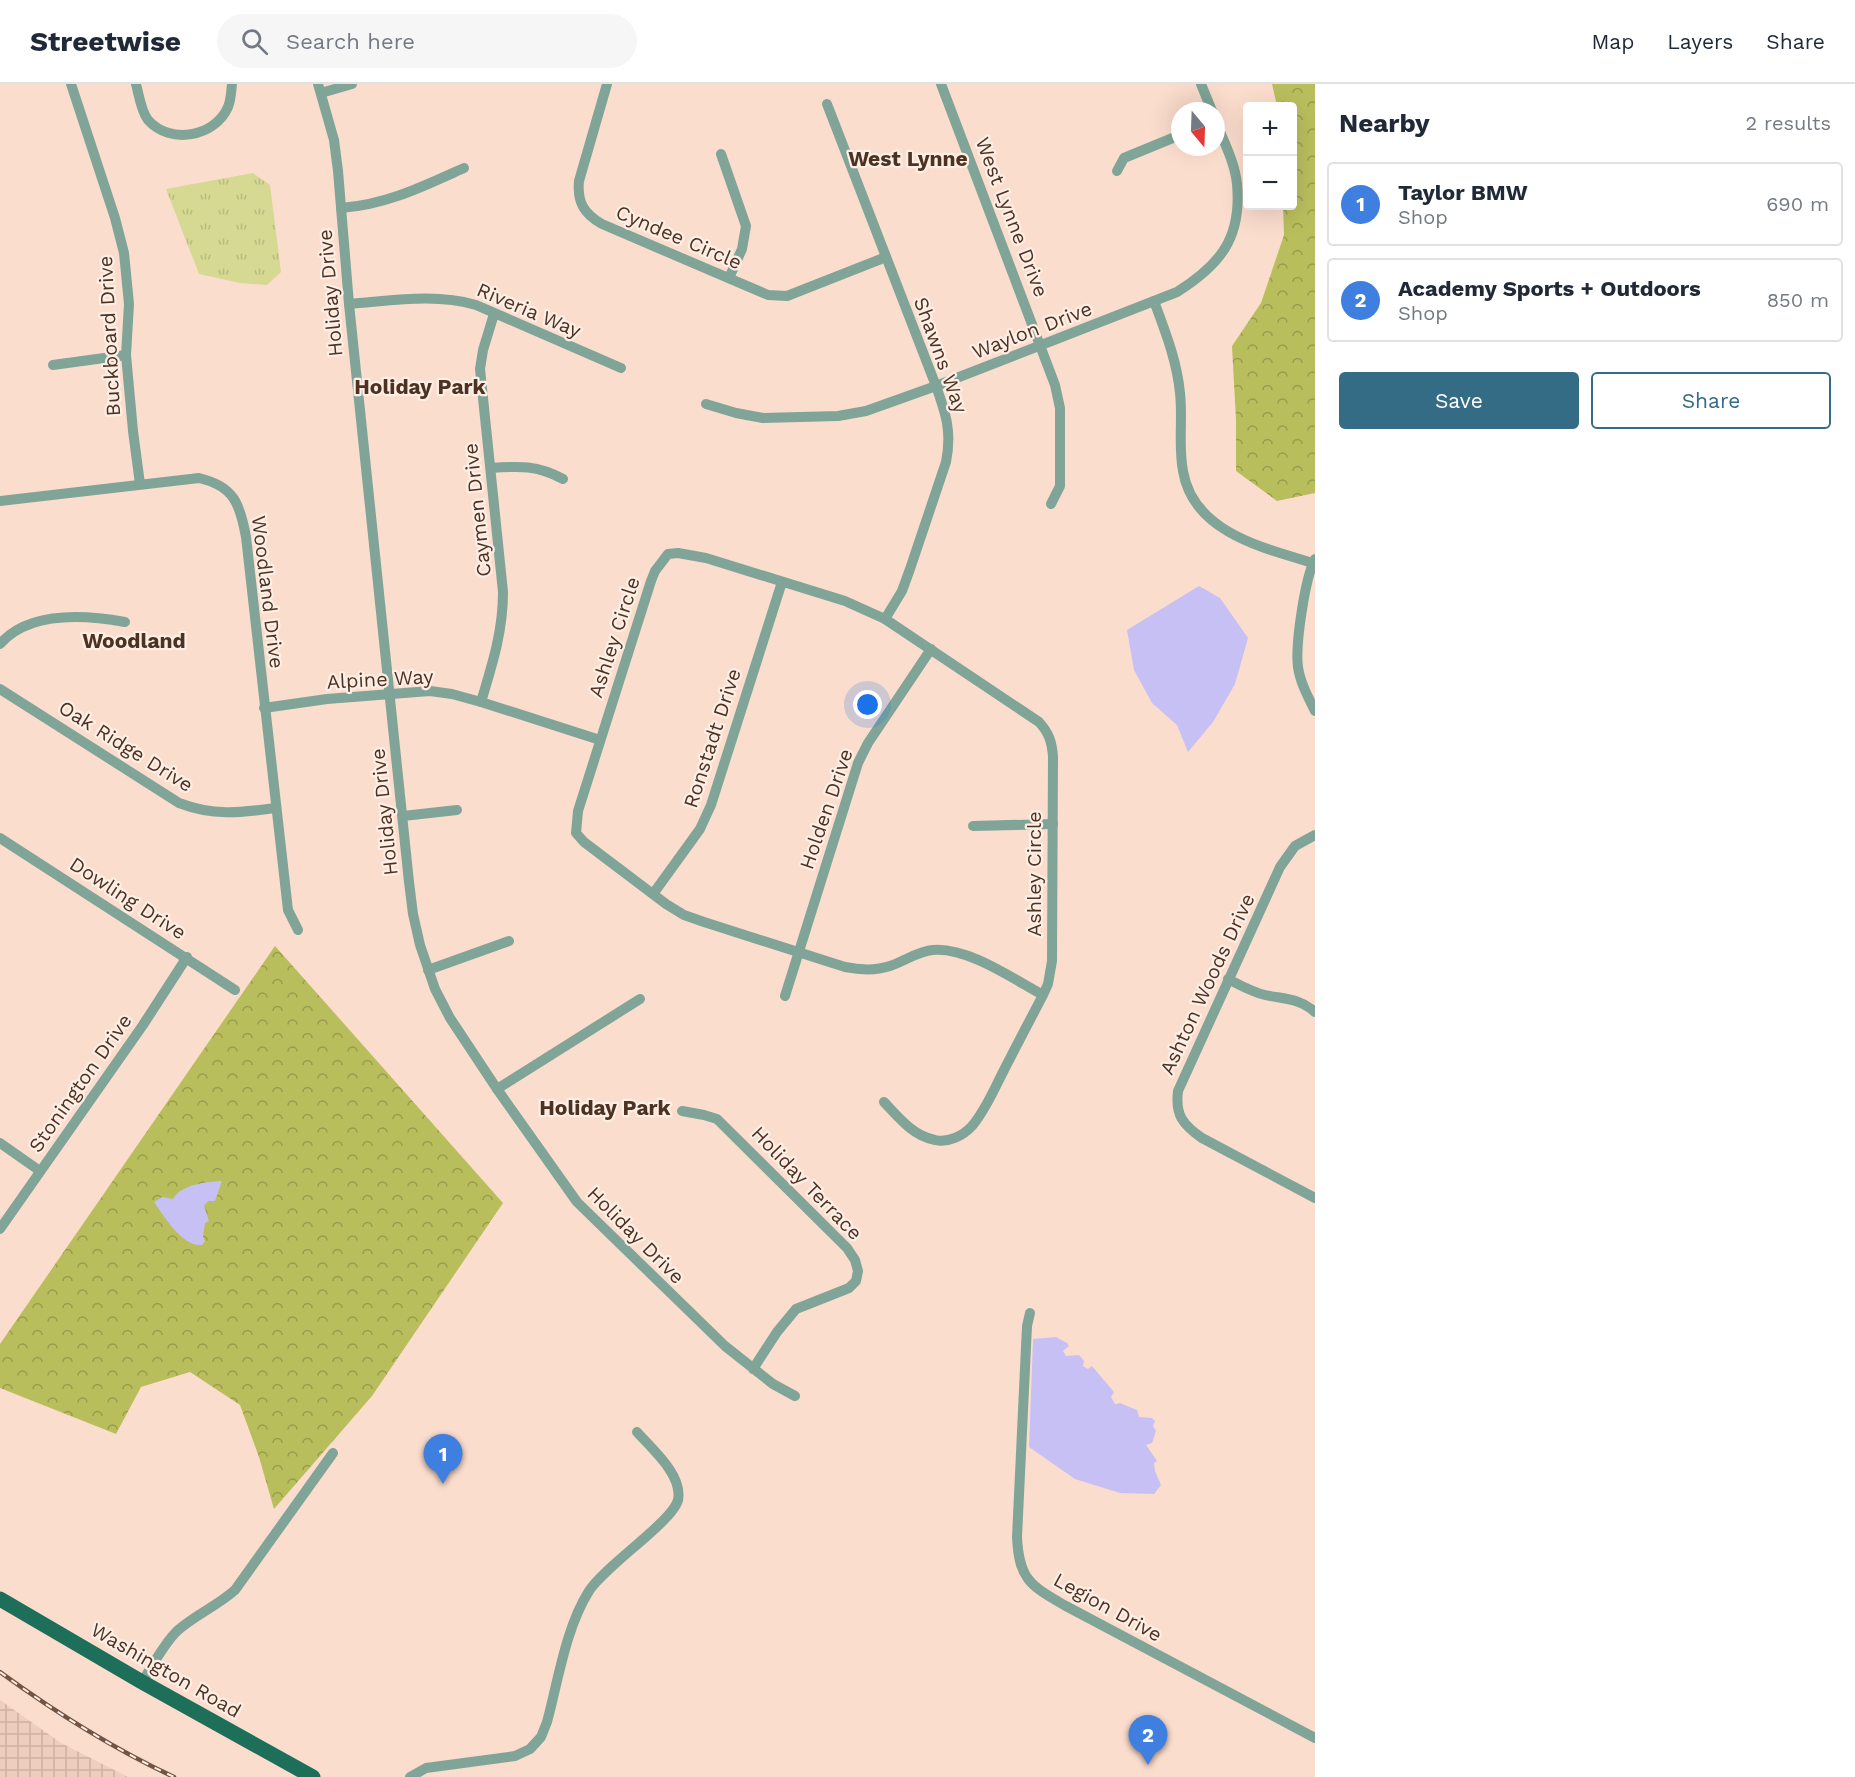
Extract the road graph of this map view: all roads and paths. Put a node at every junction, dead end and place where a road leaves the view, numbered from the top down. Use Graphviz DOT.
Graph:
graph roads {
  1 [pos="71,84"];
  2 [pos="136,84"];
  3 [pos="232,84"];
  4 [pos="352,84"];
  5 [pos="607,84"];
  6 [pos="941,84"];
  7 [pos="1201,84"];
  8 [pos="319,89"];
  9 [pos="1208,102"];
  10 [pos="827,104"];
  11 [pos="1171,139"];
  12 [pos="1225,144"];
  13 [pos="721,154"];
  14 [pos="464,168"];
  15 [pos="1117,171"];
  16 [pos="341,208"];
  17 [pos="886,257"];
  18 [pos="729,278"];
  19 [pos="1154,301"];
  20 [pos="349,304"];
  21 [pos="495,314"];
  22 [pos="1041,345"];
  23 [pos="126,355"];
  24 [pos="53,365"];
  25 [pos="621,368"];
  26 [pos="936,386"];
  27 [pos="706,404"];
  28 [pos="491,468"];
  29 [pos="563,479"];
  30 [pos="140,484"];
  31 [pos="0,501"];
  32 [pos="1051,504"];
  33 [pos="1314,561"];
  34 [pos="782,582"];
  35 [pos="885,620"];
  36 [pos="125,622"];
  37 [pos="0,644"];
  38 [pos="931,649"];
  39 [pos="0,689"];
  40 [pos="390,693"];
  41 [pos="481,702"];
  42 [pos="264,708"];
  43 [pos="1315,711"];
  44 [pos="600,740"];
  45 [pos="275,808"];
  46 [pos="457,810"];
  47 [pos="403,816"];
  48 [pos="1053,824"];
  49 [pos="973,826"];
  50 [pos="1315,835"];
  51 [pos="0,838"];
  52 [pos="653,894"];
  53 [pos="298,930"];
  54 [pos="509,941"];
  55 [pos="798,953"];
  56 [pos="187,957"];
  57 [pos="428,970"];
  58 [pos="1228,979"];
  59 [pos="235,990"];
  60 [pos="1043,995"];
  61 [pos="785,996"];
  62 [pos="640,999"];
  63 [pos="1315,1012"];
  64 [pos="497,1089"];
  65 [pos="884,1102"];
  66 [pos="682,1111"];
  67 [pos="0,1143"];
  68 [pos="40,1171"];
  69 [pos="1315,1198"];
  70 [pos="0,1229"];
  71 [pos="1030,1313"];
  72 [pos="753,1369"];
  73 [pos="795,1396"];
  74 [pos="637,1432"];
  75 [pos="333,1453"];
  76 [pos="0,1599"];
  77 [pos="142,1682"];
  78 [pos="1315,1738"];
  79 [pos="313,1777"];
  80 [pos="410,1777"];
  1 -- 23 [label="street, Buckboard Drive"];
  2 -- 3 [label="street"];
  4 -- 8 [label="street"];
  5 -- 18 [label="street, Cyndee Circle"];
  6 -- 22 [label="street, West Lynne Drive"];
  7 -- 9 [label="street"];
  8 -- 16 [label="street, Holiday Drive"];
  10 -- 17 [label="street, Shawns Way"];
  11 -- 15 [label="street"];
  12 -- 19 [label="street, Waylon Drive"];
  13 -- 18 [label="street"];
  14 -- 16 [label="street"];
  16 -- 20 [label="street, Holiday Drive"];
  17 -- 18 [label="street, Cyndee Circle"];
  17 -- 26 [label="street, Shawns Way"];
  19 -- 22 [label="street, Waylon Drive"];
  19 -- 33 [label="street"];
  20 -- 21 [label="street, Riveria Way"];
  20 -- 40 [label="street, Holiday Drive"];
  21 -- 25 [label="street, Riveria Way"];
  21 -- 28 [label="street, Caymen Drive"];
  22 -- 26 [label="street, Waylon Drive"];
  22 -- 32 [label="street, West Lynne Drive"];
  23 -- 24 [label="street"];
  23 -- 30 [label="street, Buckboard Drive"];
  26 -- 27 [label="street, Waylon Drive"];
  26 -- 35 [label="street, Shawns Way"];
  28 -- 29 [label="street"];
  28 -- 41 [label="street, Caymen Drive"];
  30 -- 31 [label="street, Woodland Drive"];
  30 -- 42 [label="street, Woodland Drive"];
  33 -- 43 [label="street"];
  34 -- 35 [label="street, Ashley Circle"];
  34 -- 44 [label="street, Ashley Circle"];
  34 -- 52 [label="street, Ronstadt Drive"];
  35 -- 38 [label="street, Ashley Circle"];
  36 -- 37 [label="street"];
  38 -- 48 [label="street, Ashley Circle"];
  38 -- 55 [label="street, Holden Drive"];
  39 -- 45 [label="street, Oak Ridge Drive"];
  40 -- 41 [label="street, Alpine Way"];
  40 -- 42 [label="street, Alpine Way"];
  40 -- 47 [label="street, Holiday Drive"];
  41 -- 44 [label="street, Alpine Way"];
  42 -- 45 [label="street, Woodland Drive"];
  44 -- 52 [label="street, Ashley Circle"];
  45 -- 53 [label="street, Woodland Drive"];
  46 -- 47 [label="street"];
  47 -- 57 [label="street, Holiday Drive"];
  48 -- 49 [label="street"];
  48 -- 60 [label="street, Ashley Circle"];
  50 -- 58 [label="street, Ashton Woods Drive"];
  51 -- 56 [label="street, Dowling Drive"];
  52 -- 55 [label="street, Ashley Circle"];
  54 -- 57 [label="street"];
  55 -- 60 [label="street, Ashley Circle"];
  55 -- 61 [label="street, Holden Drive"];
  56 -- 59 [label="street, Dowling Drive"];
  56 -- 68 [label="street, Stonington Drive"];
  57 -- 64 [label="street, Holiday Drive"];
  58 -- 63 [label="street"];
  58 -- 69 [label="street, Ashton Woods Drive"];
  60 -- 65 [label="street, Ashley Circle"];
  62 -- 64 [label="street"];
  64 -- 72 [label="street, Holiday Drive"];
  66 -- 72 [label="street, Holiday Terrace"];
  67 -- 68 [label="street"];
  68 -- 70 [label="street, Stonington Drive"];
  71 -- 78 [label="street, Legion Drive"];
  72 -- 73 [label="street, Holiday Drive"];
  74 -- 80 [label="street"];
  75 -- 77 [label="street"];
  76 -- 77 [label="main road, Washington Road"];
  77 -- 79 [label="main road, Washington Road"];
}
